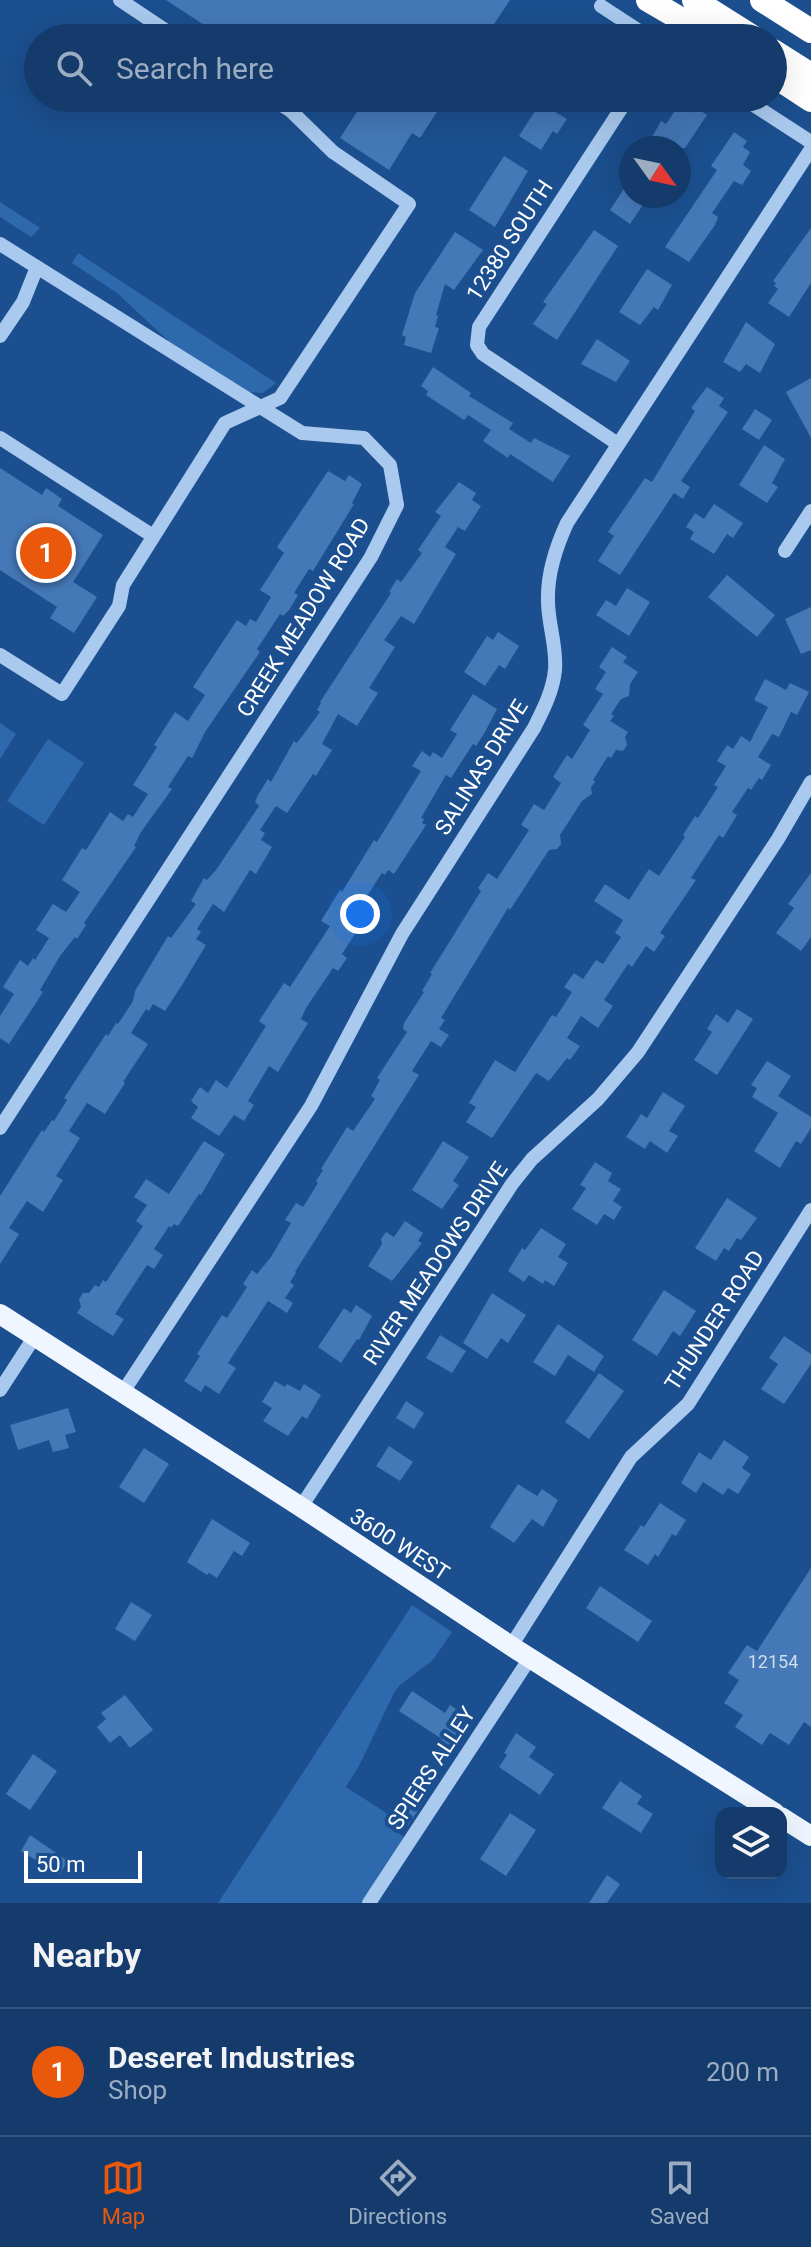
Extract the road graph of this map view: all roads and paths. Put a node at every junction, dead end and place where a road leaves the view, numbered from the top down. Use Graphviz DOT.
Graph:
graph roads {
  1 [pos="120,0"];
  2 [pos="648,0"];
  3 [pos="694,0"];
  4 [pos="762,0"];
  5 [pos="601,6"];
  6 [pos="156,24"];
  7 [pos="629,24"];
  8 [pos="689,24"];
  9 [pos="732,24"];
  10 [pos="811,31"];
  11 [pos="787,60"];
  12 [pos="811,75"];
  13 [pos="787,84"];
  14 [pos="811,100"];
  15 [pos="292,112"];
  16 [pos="619,112"];
  17 [pos="765,112"];
  18 [pos="811,142"];
  19 [pos="811,149"];
  20 [pos="0,244"];
  21 [pos="37,267"];
  22 [pos="0,336"];
  23 [pos="259,406"];
  24 [pos="0,438"];
  25 [pos="618,444"];
  26 [pos="811,511"];
  27 [pos="153,536"];
  28 [pos="785,551"];
  29 [pos="0,655"];
  30 [pos="811,782"];
  31 [pos="0,1128"];
  32 [pos="811,1210"];
  33 [pos="0,1314"];
  34 [pos="35,1336"];
  35 [pos="0,1390"];
  36 [pos="123,1392"];
  37 [pos="301,1507"];
  38 [pos="511,1646"];
  39 [pos="530,1658"];
  40 [pos="766,1807"];
  41 [pos="787,1821"];
  42 [pos="811,1836"];
  43 [pos="369,1903"];
  1 -- 6 [label="street"];
  2 -- 8 [label="highway"];
  3 -- 9 [label="highway"];
  4 -- 10 [label="highway"];
  5 -- 7 [label="street"];
  11 -- 12 [label="highway"];
  13 -- 14 [label="highway"];
  15 -- 23 [label="street"];
  16 -- 25 [label="street, 12380 SOUTH"];
  17 -- 18 [label="street"];
  19 -- 25 [label="street, SALINAS DRIVE"];
  20 -- 21 [label="street, CREEK MEADOW ROAD"];
  21 -- 22 [label="street"];
  21 -- 23 [label="street, CREEK MEADOW ROAD"];
  23 -- 27 [label="street"];
  23 -- 31 [label="street, CREEK MEADOW ROAD"];
  24 -- 27 [label="street"];
  25 -- 36 [label="street, SALINAS DRIVE"];
  26 -- 28 [label="street"];
  27 -- 29 [label="street"];
  30 -- 37 [label="street, RIVER MEADOWS DRIVE"];
  32 -- 38 [label="street, THUNDER ROAD"];
  33 -- 34 [label="main road, 3600 WEST"];
  34 -- 35 [label="street"];
  34 -- 36 [label="main road, 3600 WEST"];
  36 -- 37 [label="main road, 3600 WEST"];
  37 -- 38 [label="main road, 3600 WEST"];
  38 -- 39 [label="main road, 3600 WEST"];
  39 -- 40 [label="main road, 3600 WEST"];
  39 -- 43 [label="street, SPIERS ALLEY"];
  41 -- 42 [label="main road"];
}
